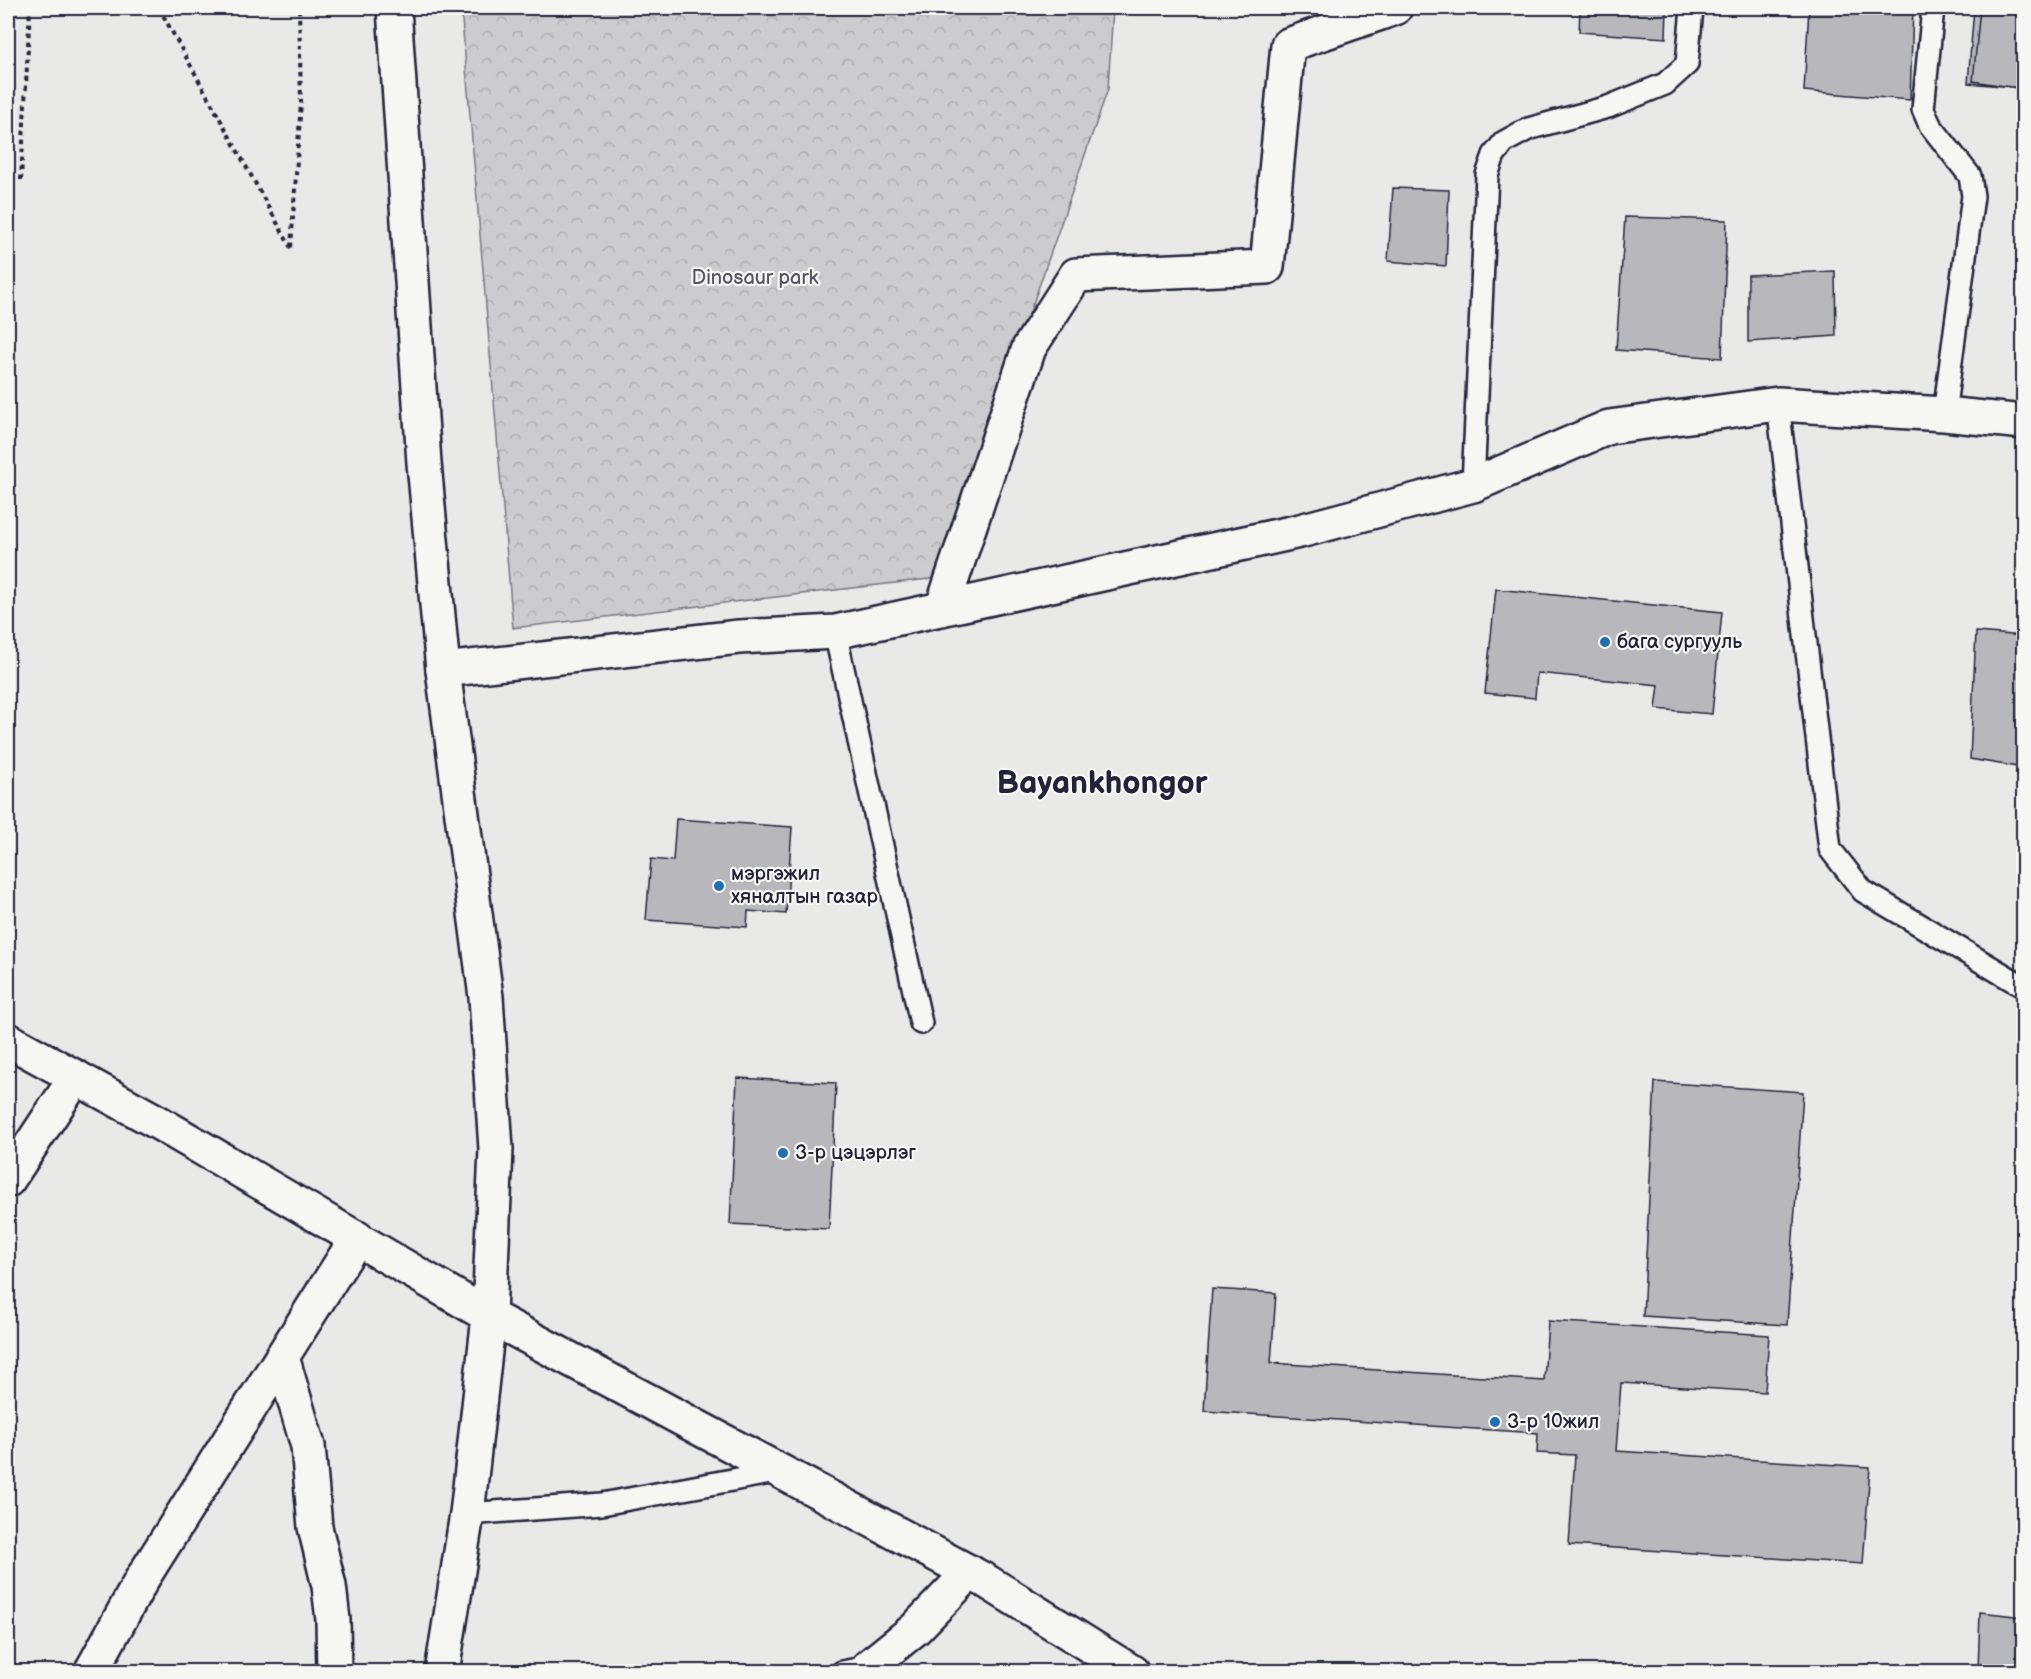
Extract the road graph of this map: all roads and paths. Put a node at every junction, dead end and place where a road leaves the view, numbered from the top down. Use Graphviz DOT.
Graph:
graph roads {
  1 [pos="30,8"];
  2 [pos="159,8"];
  3 [pos="299,8"];
  4 [pos="394,8"];
  5 [pos="1395,8"];
  6 [pos="1692,8"];
  7 [pos="1933,8"];
  8 [pos="21,180"];
  9 [pos="1778,404"];
  10 [pos="1944,414"];
  11 [pos="2024,422"];
  12 [pos="1473,485"];
  13 [pos="942,609"];
  14 [pos="835,632"];
  15 [pos="443,670"];
  16 [pos="2024,987"];
  17 [pos="921,1023"];
  18 [pos="8,1040"];
  19 [pos="76,1077"];
  20 [pos="8,1179"];
  21 [pos="357,1238"];
  22 [pos="489,1316"];
  23 [pos="282,1357"];
  24 [pos="781,1471"];
  25 [pos="467,1514"];
  26 [pos="970,1572"];
  27 [pos="858,1670"];
  28 [pos="91,1671"];
  29 [pos="334,1671"];
  30 [pos="442,1671"];
  31 [pos="1132,1671"];
  1 -- 8 [label="path"];
  2 -- 3 [label="path"];
  4 -- 15 [label="street"];
  5 -- 13 [label="street"];
  6 -- 12 [label="lane"];
  7 -- 10 [label="lane"];
  9 -- 10 [label="street"];
  9 -- 12 [label="street"];
  9 -- 16 [label="lane"];
  10 -- 11 [label="street"];
  12 -- 13 [label="street"];
  13 -- 14 [label="street"];
  14 -- 15 [label="street"];
  14 -- 17 [label="lane"];
  15 -- 22 [label="street"];
  18 -- 19 [label="street"];
  19 -- 20 [label="street"];
  19 -- 21 [label="street"];
  21 -- 22 [label="street"];
  21 -- 23 [label="street"];
  22 -- 24 [label="street"];
  22 -- 25 [label="street"];
  23 -- 28 [label="street"];
  23 -- 29 [label="street"];
  24 -- 25 [label="lane"];
  24 -- 26 [label="street"];
  25 -- 30 [label="street"];
  26 -- 27 [label="street"];
  26 -- 31 [label="street"];
}
